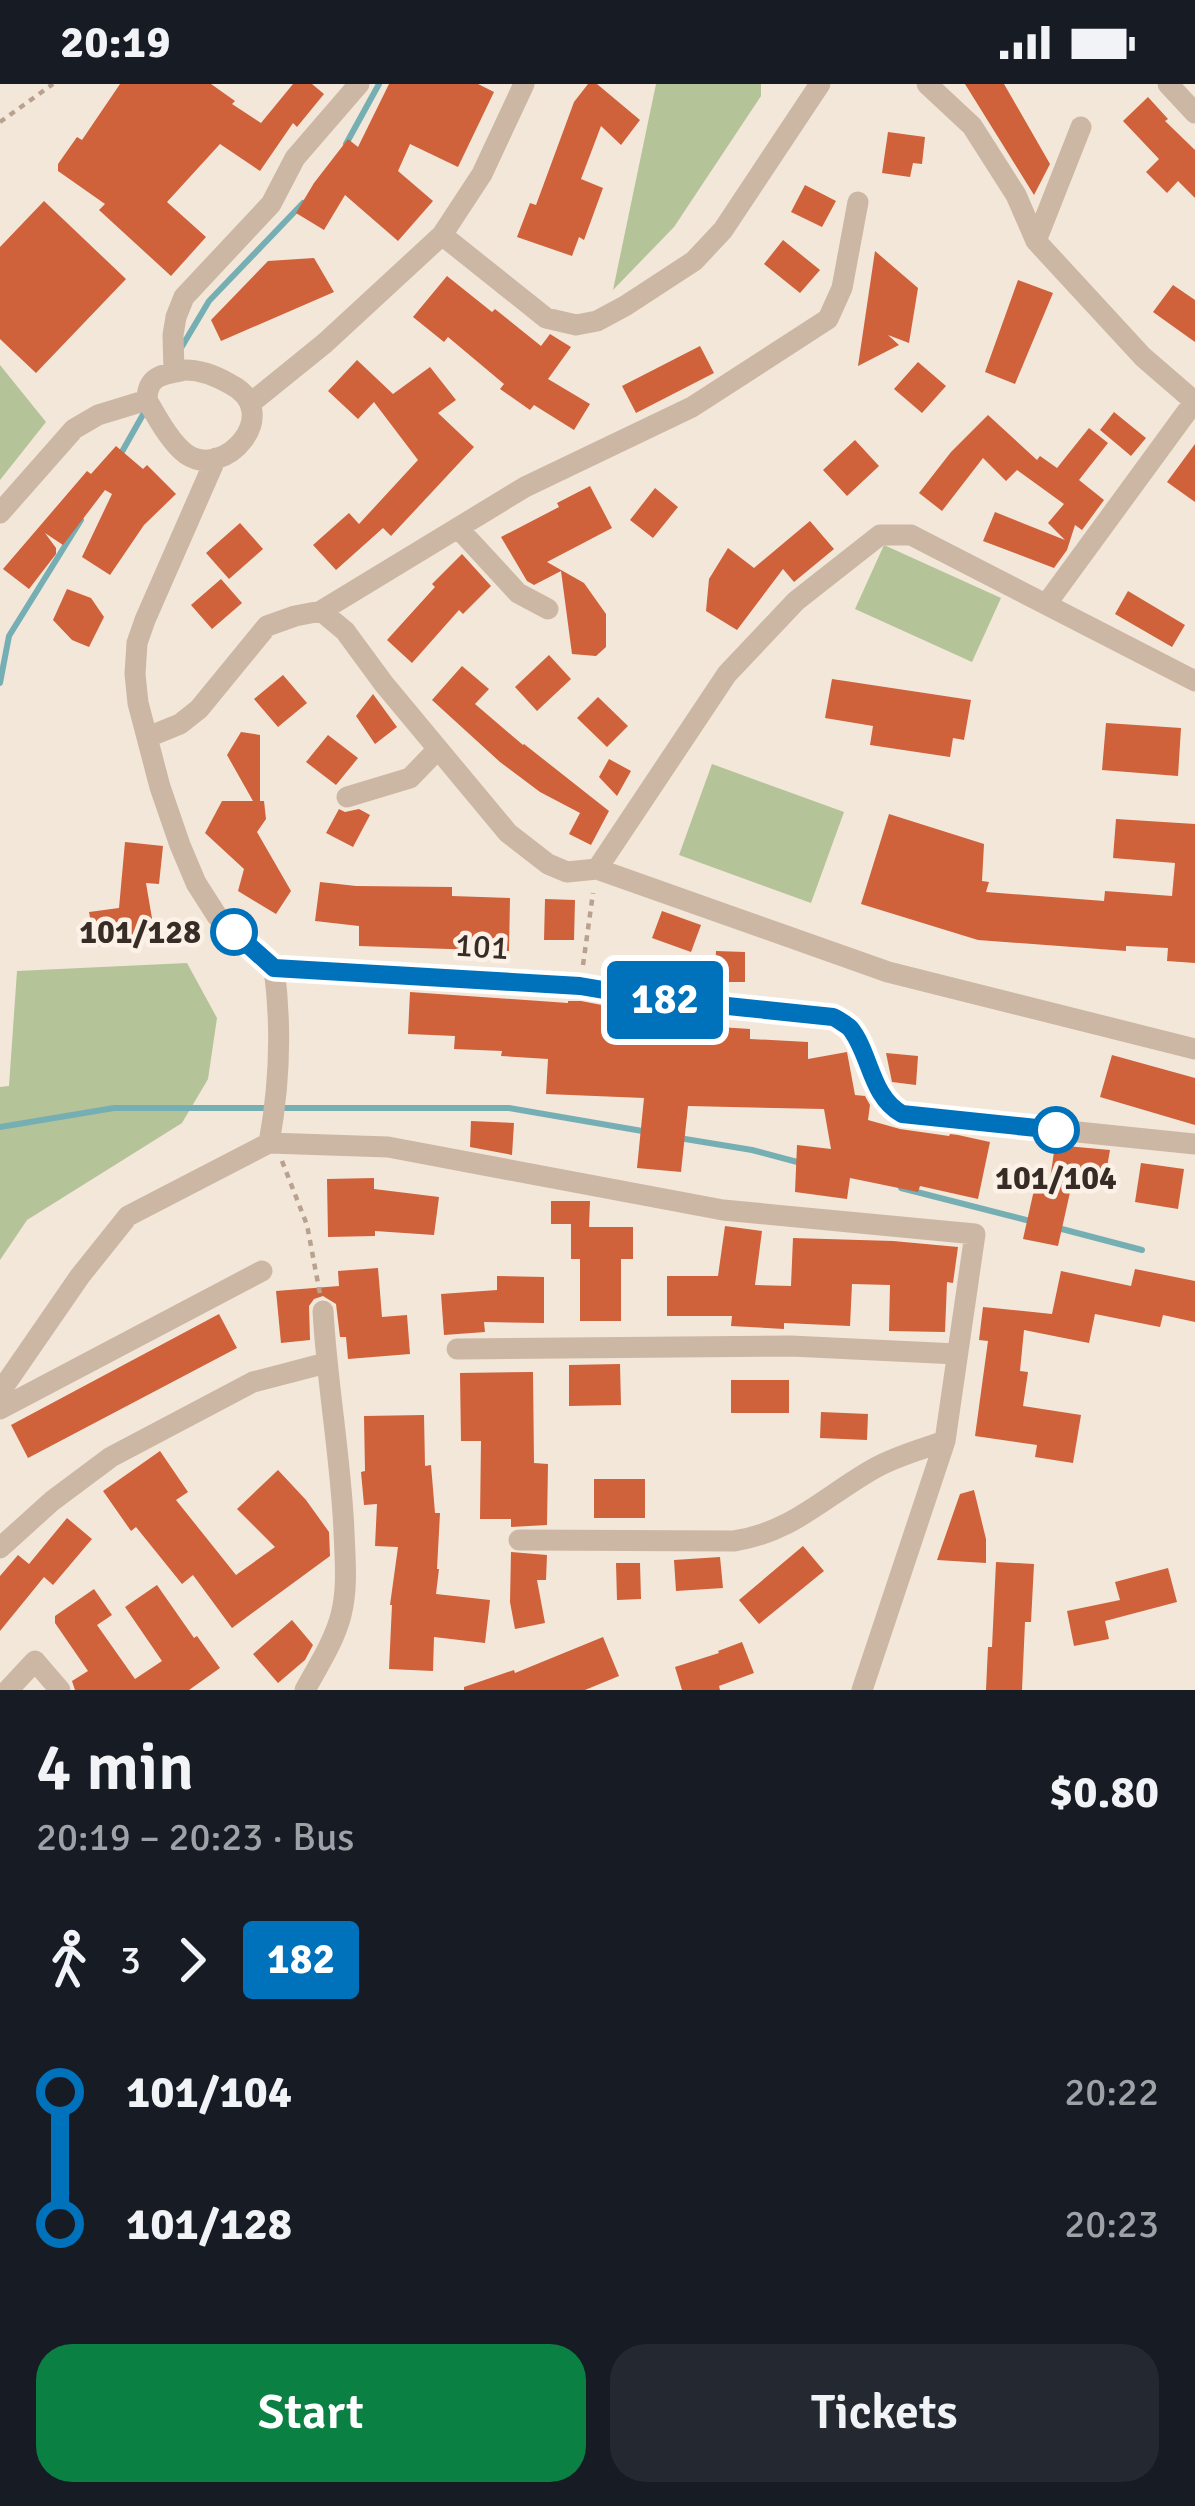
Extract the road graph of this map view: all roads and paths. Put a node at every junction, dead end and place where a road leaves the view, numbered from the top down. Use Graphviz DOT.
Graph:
graph roads {
  1 [pos="52,84"];
  2 [pos="359,84"];
  3 [pos="524,84"];
  4 [pos="820,84"];
  5 [pos="927,84"];
  6 [pos="1168,84"];
  7 [pos="1195,113"];
  8 [pos="0,122"];
  9 [pos="1081,128"];
  10 [pos="858,202"];
  11 [pos="442,235"];
  12 [pos="1036,241"];
  13 [pos="174,372"];
  14 [pos="146,400"];
  15 [pos="251,402"];
  16 [pos="1195,402"];
  17 [pos="216,458"];
  18 [pos="0,514"];
  19 [pos="458,528"];
  20 [pos="1047,603"];
  21 [pos="548,608"];
  22 [pos="321,611"];
  23 [pos="1195,681"];
  24 [pos="148,737"];
  25 [pos="438,749"];
  26 [pos="347,796"];
  27 [pos="597,869"];
  28 [pos="274,968"];
  29 [pos="580,986"];
  30 [pos="1195,1049"];
  31 [pos="269,1143"];
  32 [pos="1195,1144"];
  33 [pos="262,1271"];
  34 [pos="323,1311"];
  35 [pos="457,1349"];
  36 [pos="957,1354"];
  37 [pos="326,1363"];
  38 [pos="0,1392"];
  39 [pos="0,1409"];
  40 [pos="945,1441"];
  41 [pos="519,1540"];
  42 [pos="0,1548"];
  43 [pos="8,1690"];
  44 [pos="60,1690"];
  45 [pos="305,1690"];
  46 [pos="862,1690"];
  1 -- 8 [label="path"];
  2 -- 13 [label="street"];
  3 -- 11 [label="street"];
  4 -- 11 [label="street"];
  5 -- 12 [label="street"];
  6 -- 7 [label="street"];
  9 -- 12 [label="street"];
  10 -- 19 [label="street"];
  11 -- 15 [label="street"];
  12 -- 16 [label="street"];
  13 -- 14 [label="street"];
  13 -- 15 [label="street"];
  14 -- 17 [label="street"];
  14 -- 18 [label="street"];
  15 -- 17 [label="street"];
  16 -- 20 [label="street"];
  17 -- 24 [label="street"];
  19 -- 21 [label="street"];
  19 -- 22 [label="street"];
  20 -- 23 [label="street"];
  20 -- 27 [label="street"];
  22 -- 24 [label="street"];
  22 -- 25 [label="street"];
  24 -- 28 [label="street"];
  25 -- 26 [label="street"];
  25 -- 27 [label="street"];
  27 -- 29 [label="path"];
  27 -- 30 [label="street"];
  28 -- 29 [label="street, 101"];
  28 -- 31 [label="street"];
  29 -- 32 [label="street, 101"];
  31 -- 34 [label="path"];
  31 -- 36 [label="street"];
  31 -- 38 [label="street"];
  33 -- 39 [label="street"];
  34 -- 37 [label="street"];
  35 -- 36 [label="street"];
  36 -- 40 [label="street"];
  37 -- 42 [label="street"];
  37 -- 45 [label="street"];
  40 -- 41 [label="street"];
  40 -- 46 [label="street"];
  43 -- 44 [label="street"];
}
